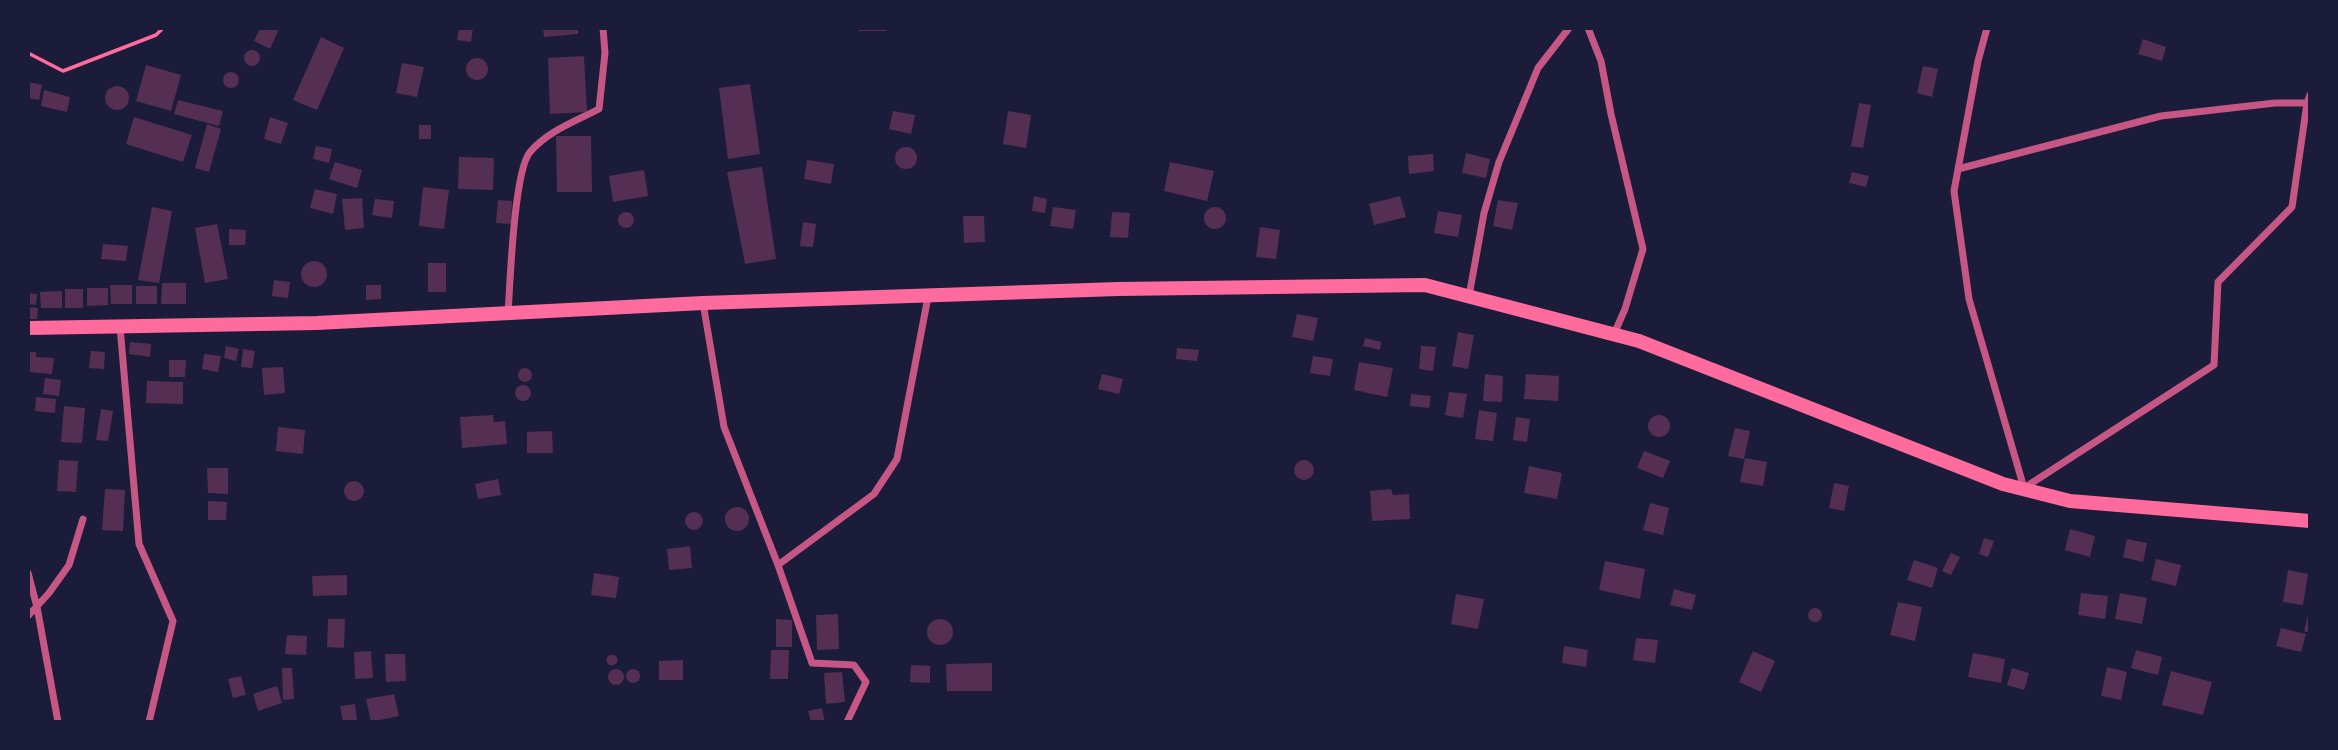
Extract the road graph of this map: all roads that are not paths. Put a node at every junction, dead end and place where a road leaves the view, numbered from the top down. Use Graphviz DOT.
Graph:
graph roads {
  1 [pos="603,28"];
  2 [pos="1569,28"];
  3 [pos="1588,28"];
  4 [pos="1987,28"];
  5 [pos="2309,100"];
  6 [pos="1958,169"];
  7 [pos="928,296"];
  8 [pos="1469,296"];
  9 [pos="703,303"];
  10 [pos="508,314"];
  11 [pos="120,327"];
  12 [pos="28,328"];
  13 [pos="1615,334"];
  14 [pos="2024,488"];
  15 [pos="83,519"];
  16 [pos="2310,521"];
  17 [pos="778,565"];
  18 [pos="28,573"];
  19 [pos="37,607"];
  20 [pos="28,616"];
  21 [pos="58,722"];
  22 [pos="149,722"];
  23 [pos="847,722"];
  1 -- 10 [label="street"];
  2 -- 8 [label="street"];
  3 -- 13 [label="street"];
  4 -- 6 [label="street"];
  5 -- 6 [label="street"];
  5 -- 14 [label="street"];
  6 -- 14 [label="street"];
  7 -- 8 [label="main road"];
  7 -- 9 [label="main road"];
  7 -- 17 [label="street"];
  8 -- 13 [label="main road"];
  9 -- 10 [label="main road"];
  9 -- 17 [label="street"];
  10 -- 11 [label="main road"];
  11 -- 12 [label="main road"];
  11 -- 22 [label="street"];
  13 -- 14 [label="main road"];
  14 -- 16 [label="main road"];
  15 -- 19 [label="street"];
  17 -- 23 [label="street"];
  18 -- 19 [label="street"];
  19 -- 20 [label="street"];
  19 -- 21 [label="street"];
}
